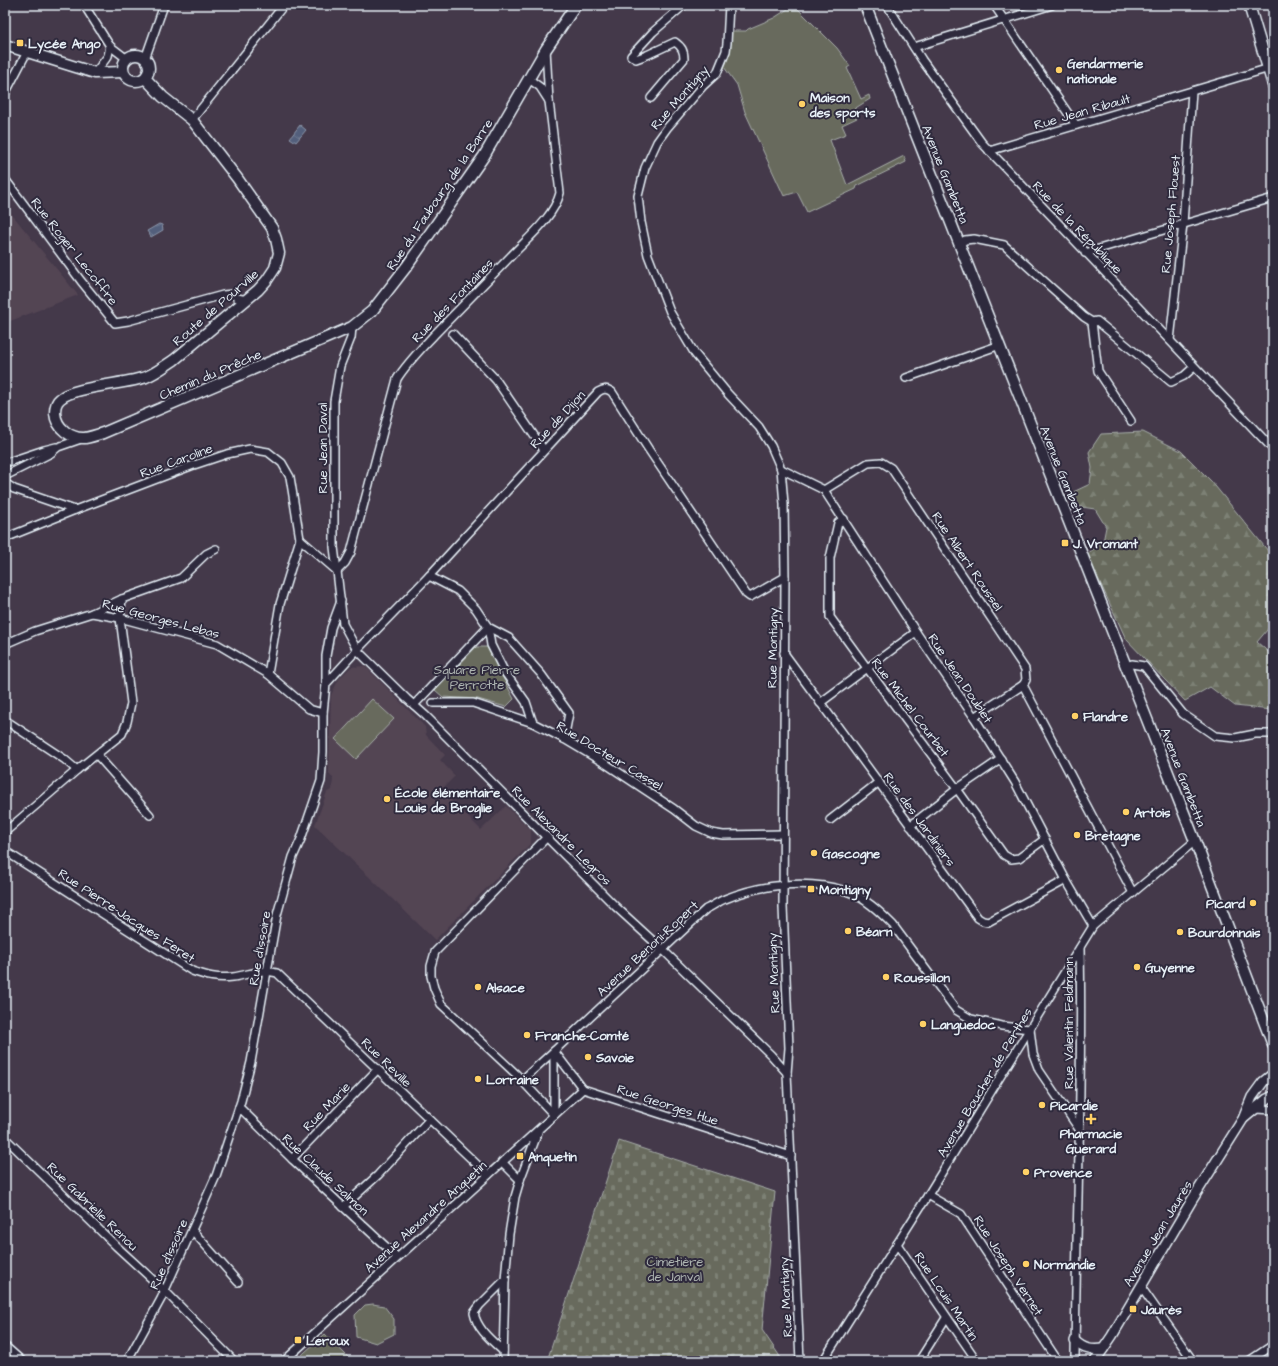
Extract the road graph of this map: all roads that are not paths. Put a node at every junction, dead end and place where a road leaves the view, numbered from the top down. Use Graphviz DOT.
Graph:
graph roads {
  1 [pos="84,5"];
  2 [pos="164,5"];
  3 [pos="284,5"];
  4 [pos="576,5"];
  5 [pos="684,5"];
  6 [pos="729,5"];
  7 [pos="864,5"];
  8 [pos="887,5"];
  9 [pos="994,5"];
  10 [pos="1052,5"];
  11 [pos="1249,5"];
  12 [pos="1004,19"];
  13 [pos="5,45"];
  14 [pos="110,46"];
  15 [pos="914,47"];
  16 [pos="546,49"];
  17 [pos="27,52"];
  18 [pos="127,59"];
  19 [pos="145,59"];
  20 [pos="1270,68"];
  21 [pos="124,72"];
  22 [pos="95,73"];
  23 [pos="145,78"];
  24 [pos="529,80"];
  25 [pos="1273,85"];
  26 [pos="1192,91"];
  27 [pos="5,94"];
  28 [pos="651,98"];
  29 [pos="549,101"];
  30 [pos="192,120"];
  31 [pos="1076,125"];
  32 [pos="989,151"];
  33 [pos="5,180"];
  34 [pos="1273,198"];
  35 [pos="1183,224"];
  36 [pos="960,244"];
  37 [pos="1085,253"];
  38 [pos="247,300"];
  39 [pos="1092,322"];
  40 [pos="352,327"];
  41 [pos="453,334"];
  42 [pos="1170,340"];
  43 [pos="1000,345"];
  44 [pos="1194,367"];
  45 [pos="906,378"];
  46 [pos="1131,421"];
  47 [pos="80,437"];
  48 [pos="58,447"];
  49 [pos="544,450"];
  50 [pos="1273,450"];
  51 [pos="5,463"];
  52 [pos="781,469"];
  53 [pos="5,476"];
  54 [pos="5,483"];
  55 [pos="824,490"];
  56 [pos="75,510"];
  57 [pos="844,519"];
  58 [pos="5,538"];
  59 [pos="300,539"];
  60 [pos="216,549"];
  61 [pos="337,571"];
  62 [pos="429,576"];
  63 [pos="785,577"];
  64 [pos="122,599"];
  65 [pos="340,601"];
  66 [pos="92,612"];
  67 [pos="120,618"];
  68 [pos="488,627"];
  69 [pos="916,632"];
  70 [pos="5,644"];
  71 [pos="357,650"];
  72 [pos="784,653"];
  73 [pos="1126,666"];
  74 [pos="867,668"];
  75 [pos="268,674"];
  76 [pos="326,684"];
  77 [pos="1024,685"];
  78 [pos="424,694"];
  79 [pos="433,703"];
  80 [pos="820,703"];
  81 [pos="414,704"];
  82 [pos="323,713"];
  83 [pos="425,715"];
  84 [pos="974,717"];
  85 [pos="5,720"];
  86 [pos="533,723"];
  87 [pos="1273,734"];
  88 [pos="564,739"];
  89 [pos="98,755"];
  90 [pos="1001,759"];
  91 [pos="77,770"];
  92 [pos="879,782"];
  93 [pos="958,789"];
  94 [pos="150,815"];
  95 [pos="830,820"];
  96 [pos="910,826"];
  97 [pos="5,832"];
  98 [pos="783,834"];
  99 [pos="547,836"];
  100 [pos="1045,840"];
  101 [pos="1195,841"];
  102 [pos="5,851"];
  103 [pos="1066,880"];
  104 [pos="783,884"];
  105 [pos="1133,893"];
  106 [pos="1093,926"];
  107 [pos="1080,948"];
  108 [pos="663,950"];
  109 [pos="267,970"];
  110 [pos="1030,1029"];
  111 [pos="1273,1045"];
  112 [pos="554,1051"];
  113 [pos="377,1070"];
  114 [pos="787,1073"];
  115 [pos="1273,1074"];
  116 [pos="522,1080"];
  117 [pos="583,1089"];
  118 [pos="1273,1096"];
  119 [pos="239,1107"];
  120 [pos="1256,1109"];
  121 [pos="1273,1110"];
  122 [pos="554,1115"];
  123 [pos="1242,1119"];
  124 [pos="429,1120"];
  125 [pos="539,1128"];
  126 [pos="1079,1130"];
  127 [pos="5,1138"];
  128 [pos="791,1156"];
  129 [pos="292,1159"];
  130 [pos="502,1162"];
  131 [pos="488,1175"];
  132 [pos="520,1180"];
  133 [pos="928,1195"];
  134 [pos="343,1207"];
  135 [pos="192,1230"];
  136 [pos="897,1244"];
  137 [pos="397,1257"];
  138 [pos="504,1280"];
  139 [pos="238,1282"];
  140 [pos="1141,1287"];
  141 [pos="165,1291"];
  142 [pos="946,1318"];
  143 [pos="1075,1341"];
  144 [pos="1273,1345"];
  145 [pos="5,1346"];
  146 [pos="1103,1349"];
  147 [pos="502,1351"];
  148 [pos="22,1361"];
  149 [pos="127,1361"];
  150 [pos="234,1361"];
  151 [pos="284,1361"];
  152 [pos="503,1361"];
  153 [pos="800,1361"];
  154 [pos="823,1361"];
  155 [pos="919,1361"];
  156 [pos="977,1361"];
  157 [pos="1058,1361"];
  158 [pos="1075,1361"];
  159 [pos="1095,1361"];
  160 [pos="1193,1361"];
  161 [pos="1249,1361"];
  1 -- 14 [label="street"];
  2 -- 19 [label="street"];
  3 -- 30 [label="street"];
  4 -- 16 [label="main road, Rue du Faubourg de la Barre"];
  5 -- 28 [label="street"];
  6 -- 52 [label="street, Rue Montigny"];
  7 -- 36 [label="main road, Avenue Gambetta"];
  8 -- 15 [label="street, Rue de la République"];
  9 -- 12 [label="street"];
  10 -- 12 [label="street"];
  11 -- 20 [label="main road"];
  12 -- 15 [label="street"];
  12 -- 31 [label="street"];
  13 -- 17 [label="main road"];
  14 -- 18 [label="street"];
  14 -- 22 [label="street"];
  15 -- 32 [label="street, Rue de la République"];
  16 -- 24 [label="main road, Rue du Faubourg de la Barre"];
  16 -- 29 [label="street, Rue des Fontaines"];
  17 -- 22 [label="main road"];
  17 -- 27 [label="street"];
  18 -- 19 [label="main road"];
  18 -- 21 [label="main road"];
  19 -- 23 [label="main road"];
  20 -- 25 [label="main road"];
  20 -- 26 [label="street, Rue Jean Ribault"];
  21 -- 22 [label="main road"];
  21 -- 23 [label="main road"];
  23 -- 30 [label="main road, Route de Pourville"];
  24 -- 29 [label="street"];
  24 -- 40 [label="main road, Rue du Faubourg de la Barre"];
  26 -- 31 [label="street, Rue Jean Ribault"];
  26 -- 35 [label="street, Rue Joseph Flouest"];
  29 -- 61 [label="street, Rue des Fontaines"];
  30 -- 38 [label="main road, Route de Pourville"];
  31 -- 32 [label="street, Rue Jean Ribault"];
  32 -- 37 [label="street, Rue de la République"];
  33 -- 38 [label="street, Rue Roger Lecoffre"];
  34 -- 35 [label="street"];
  35 -- 37 [label="street"];
  35 -- 42 [label="street, Rue Joseph Flouest"];
  36 -- 39 [label="street"];
  36 -- 43 [label="main road, Avenue Gambetta"];
  37 -- 42 [label="street, Rue de la République"];
  38 -- 47 [label="main road, Route de Pourville"];
  39 -- 44 [label="street"];
  39 -- 46 [label="street"];
  40 -- 47 [label="main road, Chemin du Prêche"];
  40 -- 61 [label="street, Rue Jean Daval"];
  41 -- 49 [label="street"];
  42 -- 44 [label="street, Rue de la République"];
  43 -- 45 [label="street"];
  43 -- 73 [label="main road, Avenue Gambetta"];
  44 -- 50 [label="street, Rue de la République"];
  47 -- 48 [label="street"];
  48 -- 51 [label="street"];
  48 -- 53 [label="street"];
  49 -- 62 [label="street, Rue de Dijon"];
  49 -- 63 [label="street, Rue de Dijon"];
  52 -- 55 [label="street, Rue Jean Doublet"];
  52 -- 63 [label="street, Rue Montigny"];
  54 -- 56 [label="street"];
  55 -- 57 [label="street, Rue Jean Doublet"];
  55 -- 77 [label="street, Rue Albert Roussel"];
  56 -- 58 [label="street"];
  56 -- 59 [label="street, Rue Caroline"];
  57 -- 69 [label="street, Rue Jean Doublet"];
  57 -- 74 [label="street, Rue Michel Courbet"];
  59 -- 61 [label="street"];
  59 -- 75 [label="street"];
  60 -- 64 [label="street"];
  61 -- 65 [label="street, Rue d'Issoire"];
  62 -- 68 [label="street"];
  62 -- 71 [label="street, Rue de Dijon"];
  63 -- 72 [label="street, Rue Montigny"];
  64 -- 66 [label="street"];
  64 -- 67 [label="street"];
  65 -- 71 [label="street, Rue Alexandre Legros"];
  65 -- 76 [label="street, Rue d'Issoire"];
  66 -- 67 [label="street, Rue Georges Lebas"];
  66 -- 70 [label="street"];
  67 -- 75 [label="street, Rue Georges Lebas"];
  67 -- 89 [label="street"];
  68 -- 78 [label="street"];
  68 -- 86 [label="street"];
  68 -- 88 [label="street"];
  69 -- 74 [label="street"];
  69 -- 84 [label="street, Rue Jean Doublet"];
  71 -- 76 [label="street, Rue de Dijon"];
  71 -- 81 [label="street, Rue Alexandre Legros"];
  72 -- 80 [label="street, Rue des Jardiniers"];
  72 -- 98 [label="street, Rue Montigny"];
  73 -- 87 [label="street"];
  73 -- 101 [label="main road, Avenue Gambetta"];
  74 -- 80 [label="street"];
  74 -- 93 [label="street, Rue Michel Courbet"];
  75 -- 82 [label="street, Rue Georges Lebas"];
  76 -- 82 [label="street, Rue d'Issoire"];
  77 -- 84 [label="street"];
  77 -- 105 [label="street"];
  78 -- 79 [label="street"];
  78 -- 81 [label="street"];
  79 -- 83 [label="street"];
  79 -- 86 [label="street, Rue Docteur Cassel"];
  80 -- 92 [label="street, Rue des Jardiniers"];
  81 -- 83 [label="street, Rue Alexandre Legros"];
  82 -- 109 [label="street, Rue d'Issoire"];
  83 -- 99 [label="street, Rue Alexandre Legros"];
  84 -- 90 [label="street, Rue Jean Doublet"];
  85 -- 91 [label="street"];
  86 -- 88 [label="street, Rue Docteur Cassel"];
  88 -- 98 [label="street, Rue Docteur Cassel"];
  89 -- 91 [label="street"];
  89 -- 94 [label="street"];
  90 -- 93 [label="street"];
  90 -- 100 [label="street, Rue Jean Doublet"];
  91 -- 97 [label="street"];
  92 -- 95 [label="street"];
  92 -- 96 [label="street, Rue des Jardiniers"];
  93 -- 96 [label="street"];
  93 -- 100 [label="street, Rue Michel Courbet"];
  96 -- 103 [label="street, Rue des Jardiniers"];
  98 -- 104 [label="street, Rue Montigny"];
  99 -- 108 [label="street, Rue Alexandre Legros"];
  99 -- 116 [label="street"];
  100 -- 103 [label="street, Rue Jean Doublet"];
  101 -- 105 [label="street, Avenue Boucher de Perthes"];
  101 -- 111 [label="main road, Avenue Gambetta"];
  102 -- 109 [label="street, Rue Pierre-Jacques Feret"];
  103 -- 106 [label="street, Rue Jean Doublet"];
  104 -- 108 [label="street, Avenue Benoni-Ropert"];
  104 -- 110 [label="street, Avenue Benoni-Ropert"];
  104 -- 114 [label="street, Rue Montigny"];
  105 -- 106 [label="street, Avenue Boucher de Perthes"];
  106 -- 107 [label="street, Avenue Boucher de Perthes"];
  107 -- 110 [label="street, Avenue Boucher de Perthes"];
  107 -- 126 [label="street, Rue Valentin Feldmann"];
  108 -- 112 [label="street, Avenue Benoni-Ropert"];
  108 -- 114 [label="street, Rue Alexandre Legros"];
  109 -- 113 [label="street, Rue Reville"];
  109 -- 119 [label="street, Rue d'Issoire"];
  110 -- 126 [label="street"];
  110 -- 133 [label="street, Avenue Boucher de Perthes"];
  112 -- 116 [label="street, Avenue Benoni-Ropert"];
  112 -- 117 [label="street"];
  112 -- 122 [label="street"];
  113 -- 124 [label="street, Rue Reville"];
  113 -- 129 [label="street, Rue Marie"];
  114 -- 128 [label="street, Rue Montigny"];
  115 -- 123 [label="street, Avenue Jean Jaurès"];
  116 -- 122 [label="street"];
  117 -- 122 [label="street, Avenue Alexandre Anquetin"];
  117 -- 128 [label="street, Rue Georges Hue"];
  118 -- 120 [label="street, Avenue Jean Jaurès"];
  119 -- 129 [label="street, Rue Claude Salmon"];
  119 -- 135 [label="street, Rue d'Issoire"];
  120 -- 121 [label="street"];
  120 -- 123 [label="street, Avenue Jean Jaurès"];
  122 -- 125 [label="street, Avenue Alexandre Anquetin"];
  123 -- 140 [label="street, Avenue Jean Jaurès"];
  124 -- 131 [label="street, Rue Reville"];
  124 -- 134 [label="street"];
  125 -- 130 [label="street, Avenue Alexandre Anquetin"];
  125 -- 132 [label="street"];
  126 -- 143 [label="street, Rue Valentin Feldmann"];
  127 -- 141 [label="street, Rue Gabrielle Renou"];
  128 -- 153 [label="street, Rue Montigny"];
  129 -- 134 [label="street, Rue Claude Salmon"];
  130 -- 131 [label="street, Avenue Alexandre Anquetin"];
  130 -- 132 [label="street"];
  131 -- 137 [label="street, Avenue Alexandre Anquetin"];
  132 -- 138 [label="street"];
  133 -- 136 [label="street, Avenue Boucher de Perthes"];
  133 -- 157 [label="street, Rue Joseph Vernet"];
  134 -- 137 [label="street, Rue Claude Salmon"];
  135 -- 139 [label="street"];
  135 -- 141 [label="street, Rue d'Issoire"];
  136 -- 142 [label="street, Rue Louis Martin"];
  136 -- 154 [label="street, Avenue Boucher de Perthes"];
  137 -- 151 [label="street, Avenue Alexandre Anquetin"];
  138 -- 147 [label="street"];
  138 -- 147 [label="street"];
  140 -- 146 [label="street, Avenue Jean Jaurès"];
  140 -- 160 [label="street"];
  141 -- 149 [label="street, Rue d'Issoire"];
  141 -- 150 [label="street, Rue Gabrielle Renou"];
  142 -- 155 [label="street"];
  142 -- 156 [label="street, Rue Louis Martin"];
  143 -- 146 [label="street"];
  143 -- 158 [label="street, Rue Valentin Feldmann"];
  144 -- 161 [label="street"];
  145 -- 148 [label="street"];
  146 -- 159 [label="street, Avenue Jean Jaurès"];
  147 -- 152 [label="street"];
}
